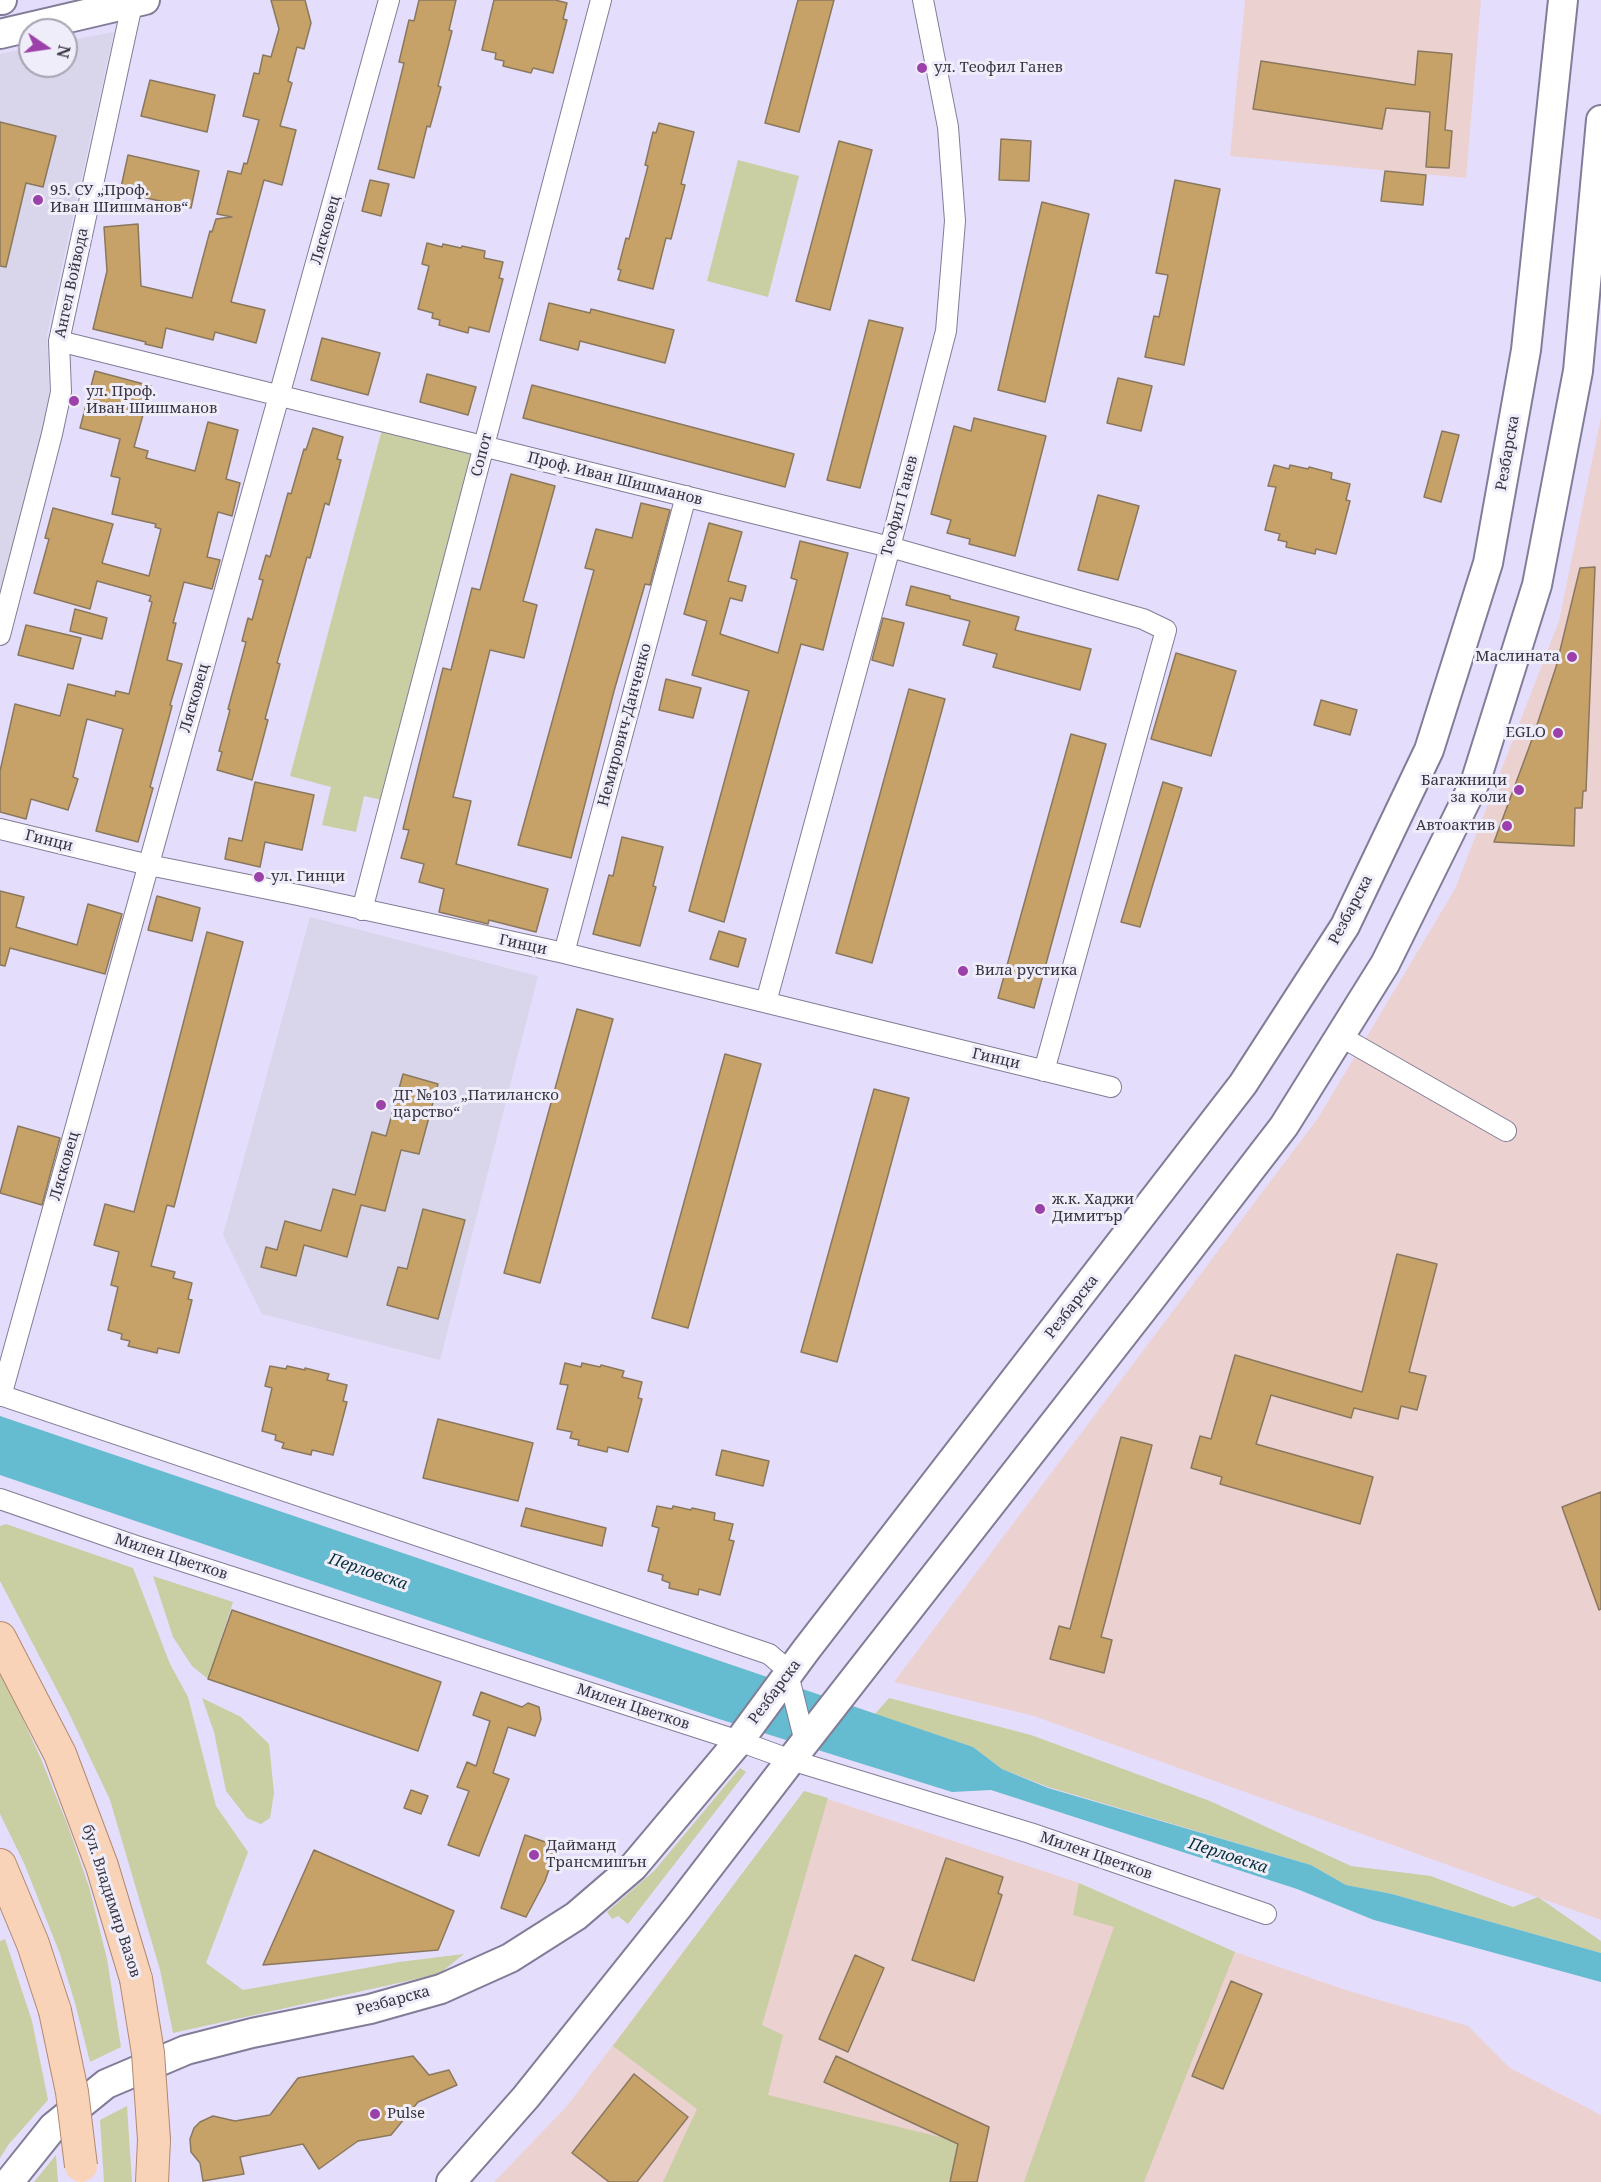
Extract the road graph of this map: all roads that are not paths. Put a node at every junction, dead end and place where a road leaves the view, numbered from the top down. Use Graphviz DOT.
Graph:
graph roads {
  1 [pos="389,0"];
  2 [pos="601,0"];
  3 [pos="924,0"];
  4 [pos="1563,0"];
  5 [pos="137,1"];
  6 [pos="0,34"];
  7 [pos="1601,120"];
  8 [pos="59,341"];
  9 [pos="279,396"];
  10 [pos="484,447"];
  11 [pos="686,496"];
  12 [pos="890,547"];
  13 [pos="0,635"];
  14 [pos="0,829"];
  15 [pos="149,865"];
  16 [pos="362,910"];
  17 [pos="564,953"];
  18 [pos="766,1002"];
  19 [pos="1340,1036"];
  20 [pos="1044,1071"];
  21 [pos="1111,1087"];
  22 [pos="1506,1131"];
  23 [pos="1,1395"];
  24 [pos="0,1499"];
  25 [pos="0,1638"];
  26 [pos="788,1674"];
  27 [pos="739,1741"];
  28 [pos="798,1751"];
  29 [pos="0,1865"];
  30 [pos="1266,1914"];
  31 [pos="81,2174"];
  32 [pos="9,2182"];
  33 [pos="152,2182"];
  34 [pos="451,2182"];
  1 -- 9 [label="street, Лясковец"];
  2 -- 10 [label="street, Сопот"];
  3 -- 12 [label="street, Теофил Ганев"];
  4 -- 26 [label="street, Резбарска"];
  5 -- 6 [label="street"];
  5 -- 8 [label="street, Ангел Войвода"];
  7 -- 19 [label="street"];
  8 -- 9 [label="street, Проф. Иван Шишманов"];
  8 -- 13 [label="street, Ангел Войвода"];
  9 -- 10 [label="street, Проф. Иван Шишманов"];
  9 -- 15 [label="street, Лясковец"];
  10 -- 11 [label="street, Проф. Иван Шишманов"];
  10 -- 16 [label="street, Сопот"];
  11 -- 12 [label="street, Проф. Иван Шишманов"];
  11 -- 17 [label="street, Немирович-Данченко"];
  12 -- 18 [label="street, Теофил Ганев"];
  12 -- 20 [label="street, Проф. Иван Шишманов"];
  14 -- 15 [label="street, Гинци"];
  15 -- 16 [label="street, Гинци"];
  15 -- 23 [label="street, Лясковец"];
  16 -- 17 [label="street, Гинци"];
  17 -- 18 [label="street, Гинци"];
  18 -- 20 [label="street, Гинци"];
  19 -- 22 [label="street"];
  19 -- 28 [label="street"];
  20 -- 21 [label="street, Гинци"];
  23 -- 26 [label="street"];
  24 -- 27 [label="street, Милен Цветков"];
  25 -- 33 [label="main road, бул. Владимир Вазов, bridge"];
  26 -- 27 [label="street, Резбарска"];
  26 -- 28 [label="street"];
  27 -- 28 [label="street, Милен Цветков"];
  27 -- 32 [label="street, Резбарска"];
  28 -- 30 [label="street, Милен Цветков"];
  28 -- 34 [label="street"];
  29 -- 31 [label="main road, bridge"];
}
